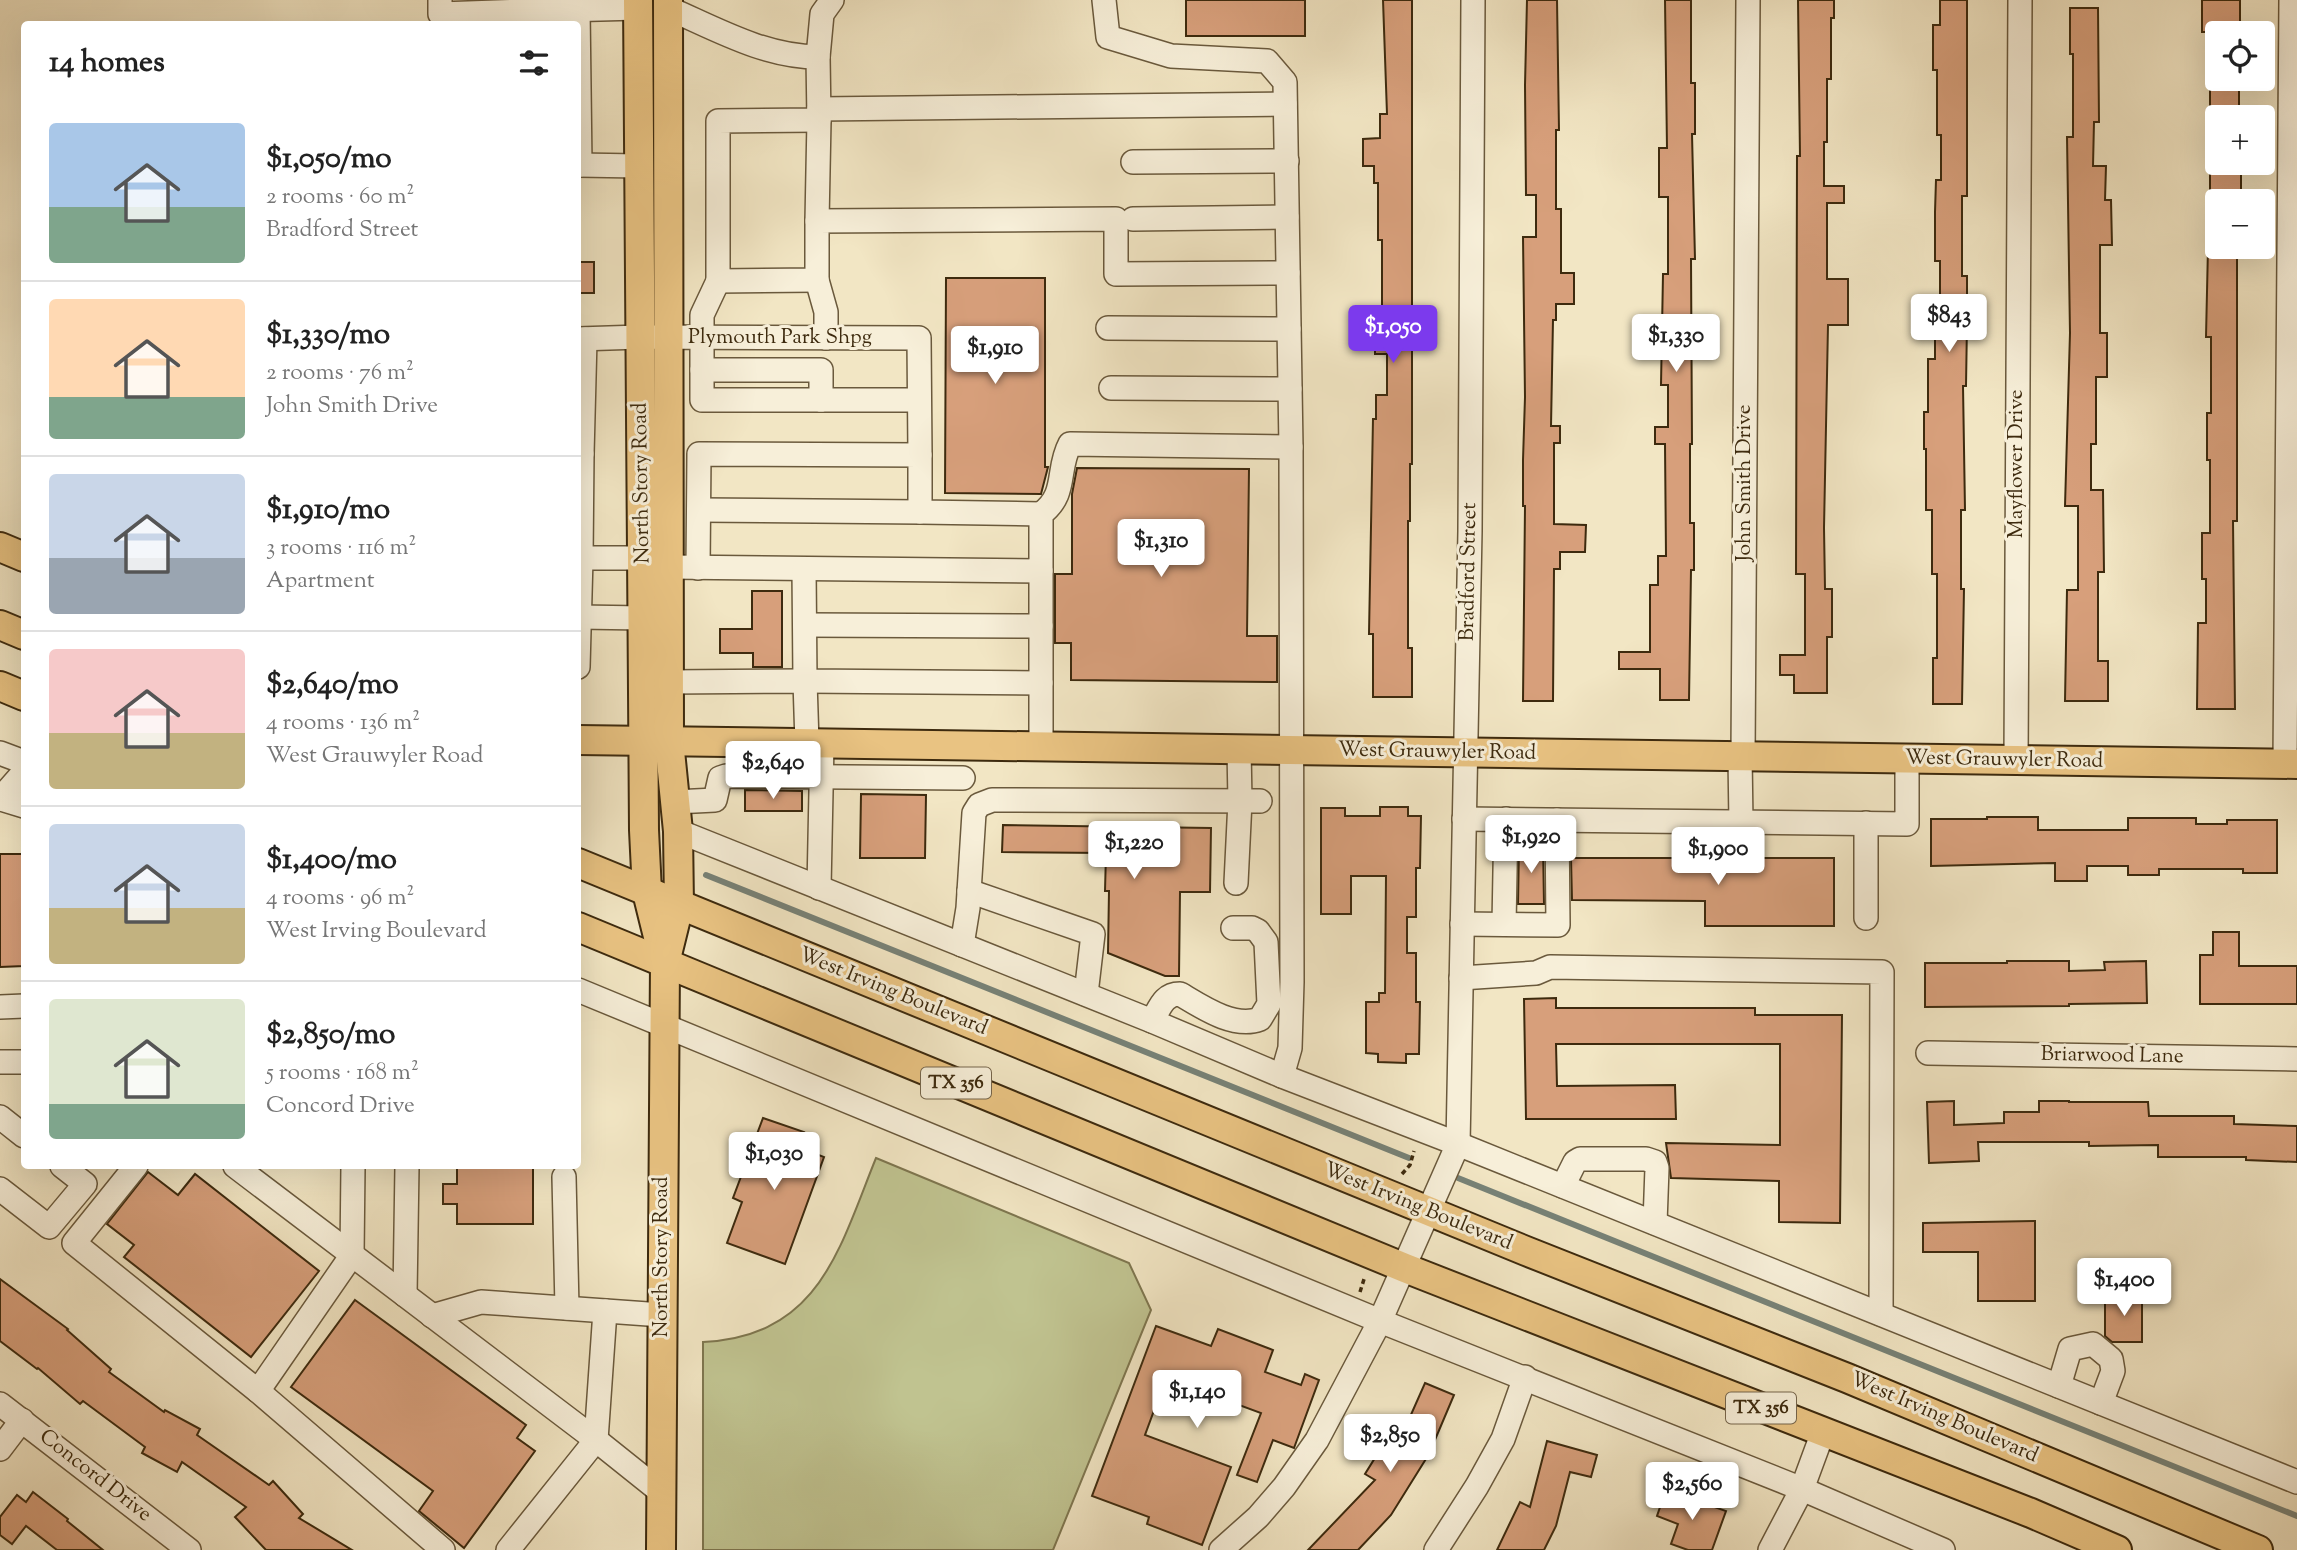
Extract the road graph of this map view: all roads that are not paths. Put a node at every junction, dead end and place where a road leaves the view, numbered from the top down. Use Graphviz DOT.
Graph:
graph roads {
  1 [pos="440,0"];
  2 [pos="832,0"];
  3 [pos="1104,0"];
  4 [pos="1474,0"];
  5 [pos="1748,0"];
  6 [pos="2020,0"];
  7 [pos="2291,0"];
  8 [pos="638,4"];
  9 [pos="668,4"];
  10 [pos="578,10"];
  11 [pos="527,12"];
  12 [pos="578,21"];
  13 [pos="818,57"];
  14 [pos="1286,104"];
  15 [pos="819,114"];
  16 [pos="1287,161"];
  17 [pos="1133,162"];
  18 [pos="581,165"];
  19 [pos="639,166"];
  20 [pos="1287,217"];
  21 [pos="1133,219"];
  22 [pos="817,221"];
  23 [pos="1288,273"];
  24 [pos="817,280"];
  25 [pos="718,281"];
  26 [pos="1108,328"];
  27 [pos="1289,330"];
  28 [pos="640,337"];
  29 [pos="669,337"];
  30 [pos="702,337"];
  31 [pos="826,338"];
  32 [pos="581,339"];
  33 [pos="1111,388"];
  34 [pos="1290,389"];
  35 [pos="919,400"];
  36 [pos="1291,447"];
  37 [pos="920,455"];
  38 [pos="699,510"];
  39 [pos="920,512"];
  40 [pos="1041,514"];
  41 [pos="0,547"];
  42 [pos="21,556"];
  43 [pos="581,558"];
  44 [pos="656,563"];
  45 [pos="698,568"];
  46 [pos="804,569"];
  47 [pos="1041,571"];
  48 [pos="581,617"];
  49 [pos="644,618"];
  50 [pos="0,625"];
  51 [pos="805,625"];
  52 [pos="1041,626"];
  53 [pos="21,634"];
  54 [pos="805,681"];
  55 [pos="669,682"];
  56 [pos="1041,683"];
  57 [pos="0,686"];
  58 [pos="21,695"];
  59 [pos="581,740"];
  60 [pos="657,741"];
  61 [pos="815,743"];
  62 [pos="964,745"];
  63 [pos="1041,745"];
  64 [pos="1239,749"];
  65 [pos="1292,750"];
  66 [pos="1465,752"];
  67 [pos="0,753"];
  68 [pos="1741,756"];
  69 [pos="1907,759"];
  70 [pos="2016,760"];
  71 [pos="21,761"];
  72 [pos="2291,764"];
  73 [pos="21,776"];
  74 [pos="821,776"];
  75 [pos="963,778"];
  76 [pos="1,799"];
  77 [pos="1250,801"];
  78 [pos="675,802"];
  79 [pos="21,805"];
  80 [pos="979,805"];
  81 [pos="1464,819"];
  82 [pos="1506,819"];
  83 [pos="1557,820"];
  84 [pos="1741,823"];
  85 [pos="1866,824"];
  86 [pos="678,831"];
  87 [pos="581,864"];
  88 [pos="1236,883"];
  89 [pos="820,888"];
  90 [pos="969,891"];
  91 [pos="647,892"];
  92 [pos="679,906"];
  93 [pos="1866,918"];
  94 [pos="1462,924"];
  95 [pos="1504,924"];
  96 [pos="581,928"];
  97 [pos="1233,928"];
  98 [pos="962,945"];
  99 [pos="665,963"];
  100 [pos="1461,978"];
  101 [pos="581,991"];
  102 [pos="1086,994"];
  103 [pos="21,1006"];
  104 [pos="0,1007"];
  105 [pos="1152,1021"];
  106 [pos="663,1026"];
  107 [pos="1928,1053"];
  108 [pos="2297,1059"];
  109 [pos="0,1062"];
  110 [pos="21,1062"];
  111 [pos="1282,1076"];
  112 [pos="0,1116"];
  113 [pos="21,1134"];
  114 [pos="1458,1144"];
  115 [pos="66,1169"];
  116 [pos="134,1169"];
  117 [pos="241,1169"];
  118 [pos="353,1169"];
  119 [pos="407,1169"];
  120 [pos="564,1177"];
  121 [pos="1563,1186"];
  122 [pos="0,1189"];
  123 [pos="1428,1211"];
  124 [pos="1655,1223"];
  125 [pos="352,1255"];
  126 [pos="1405,1268"];
  127 [pos="405,1295"];
  128 [pos="567,1308"];
  129 [pos="605,1311"];
  130 [pos="1881,1314"];
  131 [pos="662,1315"];
  132 [pos="432,1316"];
  133 [pos="1380,1321"];
  134 [pos="1525,1377"];
  135 [pos="2059,1386"];
  136 [pos="258,1391"];
  137 [pos="2101,1403"];
  138 [pos="0,1404"];
  139 [pos="22,1420"];
  140 [pos="1823,1432"];
  141 [pos="596,1440"];
  142 [pos="0,1449"];
  143 [pos="2297,1482"];
  144 [pos="1802,1489"];
  145 [pos="661,1492"];
  146 [pos="1930,1547"];
  147 [pos="189,1550"];
  148 [pos="443,1550"];
  149 [pos="508,1550"];
  150 [pos="661,1550"];
  151 [pos="1221,1550"];
  152 [pos="1436,1550"];
  153 [pos="1770,1550"];
  154 [pos="2117,1550"];
  155 [pos="2258,1550"];
  1 -- 11 [label="street"];
  2 -- 13 [label="street"];
  3 -- 14 [label="street"];
  4 -- 66 [label="street, Bradford Street"];
  5 -- 68 [label="street, John Smith Drive"];
  6 -- 70 [label="street, Mayflower Drive"];
  7 -- 72 [label="street"];
  8 -- 9 [label="main road"];
  8 -- 10 [label="street"];
  8 -- 19 [label="main road, North Story Road"];
  9 -- 13 [label="street"];
  9 -- 29 [label="main road, North Story Road"];
  10 -- 11 [label="street"];
  10 -- 12 [label="street"];
  13 -- 15 [label="street"];
  14 -- 15 [label="street"];
  14 -- 16 [label="street"];
  15 -- 22 [label="street"];
  15 -- 25 [label="street"];
  16 -- 17 [label="street"];
  16 -- 20 [label="street"];
  18 -- 19 [label="street"];
  19 -- 28 [label="main road, North Story Road"];
  20 -- 21 [label="street"];
  20 -- 23 [label="street"];
  22 -- 23 [label="street"];
  22 -- 24 [label="street"];
  23 -- 27 [label="street"];
  24 -- 25 [label="street"];
  24 -- 31 [label="street"];
  25 -- 30 [label="street"];
  26 -- 27 [label="street"];
  27 -- 34 [label="street"];
  28 -- 29 [label="street, Plymouth Park Shpg"];
  28 -- 32 [label="street, Plymouth Park Shpg"];
  28 -- 44 [label="main road, North Story Road"];
  29 -- 30 [label="street, Plymouth Park Shpg"];
  29 -- 44 [label="main road, North Story Road"];
  30 -- 31 [label="street, Plymouth Park Shpg"];
  30 -- 35 [label="street"];
  31 -- 35 [label="street, Plymouth Park Shpg"];
  33 -- 34 [label="street"];
  34 -- 36 [label="street"];
  35 -- 37 [label="street"];
  36 -- 40 [label="street"];
  36 -- 65 [label="street"];
  37 -- 38 [label="street"];
  37 -- 39 [label="street"];
  38 -- 39 [label="street"];
  38 -- 45 [label="street"];
  39 -- 40 [label="street"];
  40 -- 47 [label="street"];
  41 -- 42 [label="main road"];
  43 -- 44 [label="street"];
  44 -- 45 [label="street"];
  44 -- 49 [label="main road, North Story Road"];
  44 -- 55 [label="main road, North Story Road"];
  45 -- 46 [label="street"];
  46 -- 47 [label="street"];
  46 -- 51 [label="street"];
  47 -- 52 [label="street"];
  48 -- 49 [label="street"];
  49 -- 60 [label="main road, North Story Road"];
  50 -- 53 [label="main road"];
  51 -- 52 [label="street"];
  51 -- 54 [label="street"];
  52 -- 56 [label="street"];
  54 -- 55 [label="street"];
  54 -- 56 [label="street"];
  54 -- 61 [label="street"];
  55 -- 60 [label="main road, North Story Road"];
  56 -- 63 [label="street"];
  57 -- 58 [label="main road"];
  59 -- 60 [label="main road, West Grauwyler Road"];
  60 -- 61 [label="main road, West Grauwyler Road"];
  60 -- 78 [label="main road, North Story Road"];
  60 -- 91 [label="main road, North Story Road"];
  61 -- 62 [label="main road, West Grauwyler Road"];
  61 -- 74 [label="street"];
  62 -- 63 [label="main road, West Grauwyler Road"];
  62 -- 75 [label="street"];
  63 -- 64 [label="main road, West Grauwyler Road"];
  64 -- 65 [label="main road, West Grauwyler Road"];
  64 -- 77 [label="street"];
  65 -- 66 [label="main road, West Grauwyler Road"];
  65 -- 111 [label="street"];
  66 -- 68 [label="main road, West Grauwyler Road"];
  66 -- 81 [label="street, Bradford Street"];
  67 -- 71 [label="street"];
  68 -- 69 [label="main road, West Grauwyler Road"];
  68 -- 84 [label="street, John Smith Drive"];
  69 -- 70 [label="main road, West Grauwyler Road"];
  69 -- 85 [label="street"];
  70 -- 72 [label="main road, West Grauwyler Road"];
  73 -- 76 [label="street"];
  74 -- 75 [label="street"];
  74 -- 78 [label="street"];
  74 -- 89 [label="street"];
  75 -- 80 [label="street"];
  76 -- 79 [label="street"];
  77 -- 80 [label="street"];
  77 -- 88 [label="street"];
  78 -- 86 [label="main road, North Story Road"];
  80 -- 90 [label="street"];
  81 -- 82 [label="street"];
  81 -- 94 [label="street, Bradford Street"];
  82 -- 83 [label="street"];
  82 -- 95 [label="street"];
  83 -- 84 [label="street"];
  83 -- 95 [label="street"];
  84 -- 85 [label="street"];
  85 -- 93 [label="street"];
  86 -- 89 [label="street"];
  86 -- 92 [label="main road, North Story Road"];
  87 -- 91 [label="main road, West Irving Boulevard"];
  89 -- 98 [label="street"];
  90 -- 98 [label="street"];
  90 -- 102 [label="street"];
  91 -- 92 [label="main road, West Irving Boulevard"];
  91 -- 99 [label="main road, North Story Road"];
  92 -- 99 [label="main road, North Story Road"];
  92 -- 123 [label="main road, West Irving Boulevard"];
  94 -- 95 [label="street"];
  94 -- 100 [label="street, Bradford Street"];
  96 -- 99 [label="main road, TX 356"];
  97 -- 105 [label="street"];
  98 -- 102 [label="street"];
  99 -- 106 [label="main road, North Story Road"];
  99 -- 126 [label="main road, TX 356"];
  100 -- 114 [label="street, Bradford Street"];
  100 -- 130 [label="street"];
  101 -- 106 [label="street"];
  102 -- 105 [label="street"];
  103 -- 104 [label="street"];
  105 -- 111 [label="street"];
  106 -- 131 [label="main road, North Story Road"];
  106 -- 133 [label="street"];
  107 -- 108 [label="street, Briarwood Lane"];
  109 -- 110 [label="street"];
  111 -- 114 [label="street"];
  112 -- 113 [label="street"];
  114 -- 121 [label="street"];
  114 -- 123 [label="street"];
  115 -- 122 [label="street"];
  116 -- 136 [label="street"];
  117 -- 125 [label="street"];
  118 -- 125 [label="street"];
  119 -- 127 [label="street"];
  120 -- 128 [label="street"];
  121 -- 124 [label="street"];
  121 -- 124 [label="street"];
  123 -- 126 [label="street"];
  123 -- 155 [label="main road, West Irving Boulevard"];
  124 -- 130 [label="street"];
  125 -- 127 [label="street"];
  125 -- 136 [label="street"];
  126 -- 133 [label="street"];
  126 -- 140 [label="main road, TX 356"];
  127 -- 132 [label="street"];
  128 -- 129 [label="street"];
  128 -- 132 [label="street"];
  129 -- 131 [label="street"];
  129 -- 141 [label="street"];
  130 -- 135 [label="street"];
  131 -- 145 [label="main road, North Story Road"];
  132 -- 141 [label="street"];
  133 -- 134 [label="street"];
  133 -- 151 [label="street"];
  134 -- 144 [label="street"];
  134 -- 152 [label="street"];
  135 -- 137 [label="street"];
  135 -- 137 [label="street"];
  136 -- 148 [label="street"];
  137 -- 143 [label="street"];
  138 -- 139 [label="street, Concord Drive"];
  139 -- 142 [label="street"];
  139 -- 147 [label="street, Concord Drive"];
  140 -- 144 [label="street"];
  140 -- 154 [label="main road, TX 356"];
  141 -- 145 [label="street"];
  141 -- 149 [label="street"];
  144 -- 146 [label="street"];
  144 -- 153 [label="street"];
  145 -- 150 [label="main road, North Story Road"];
}
